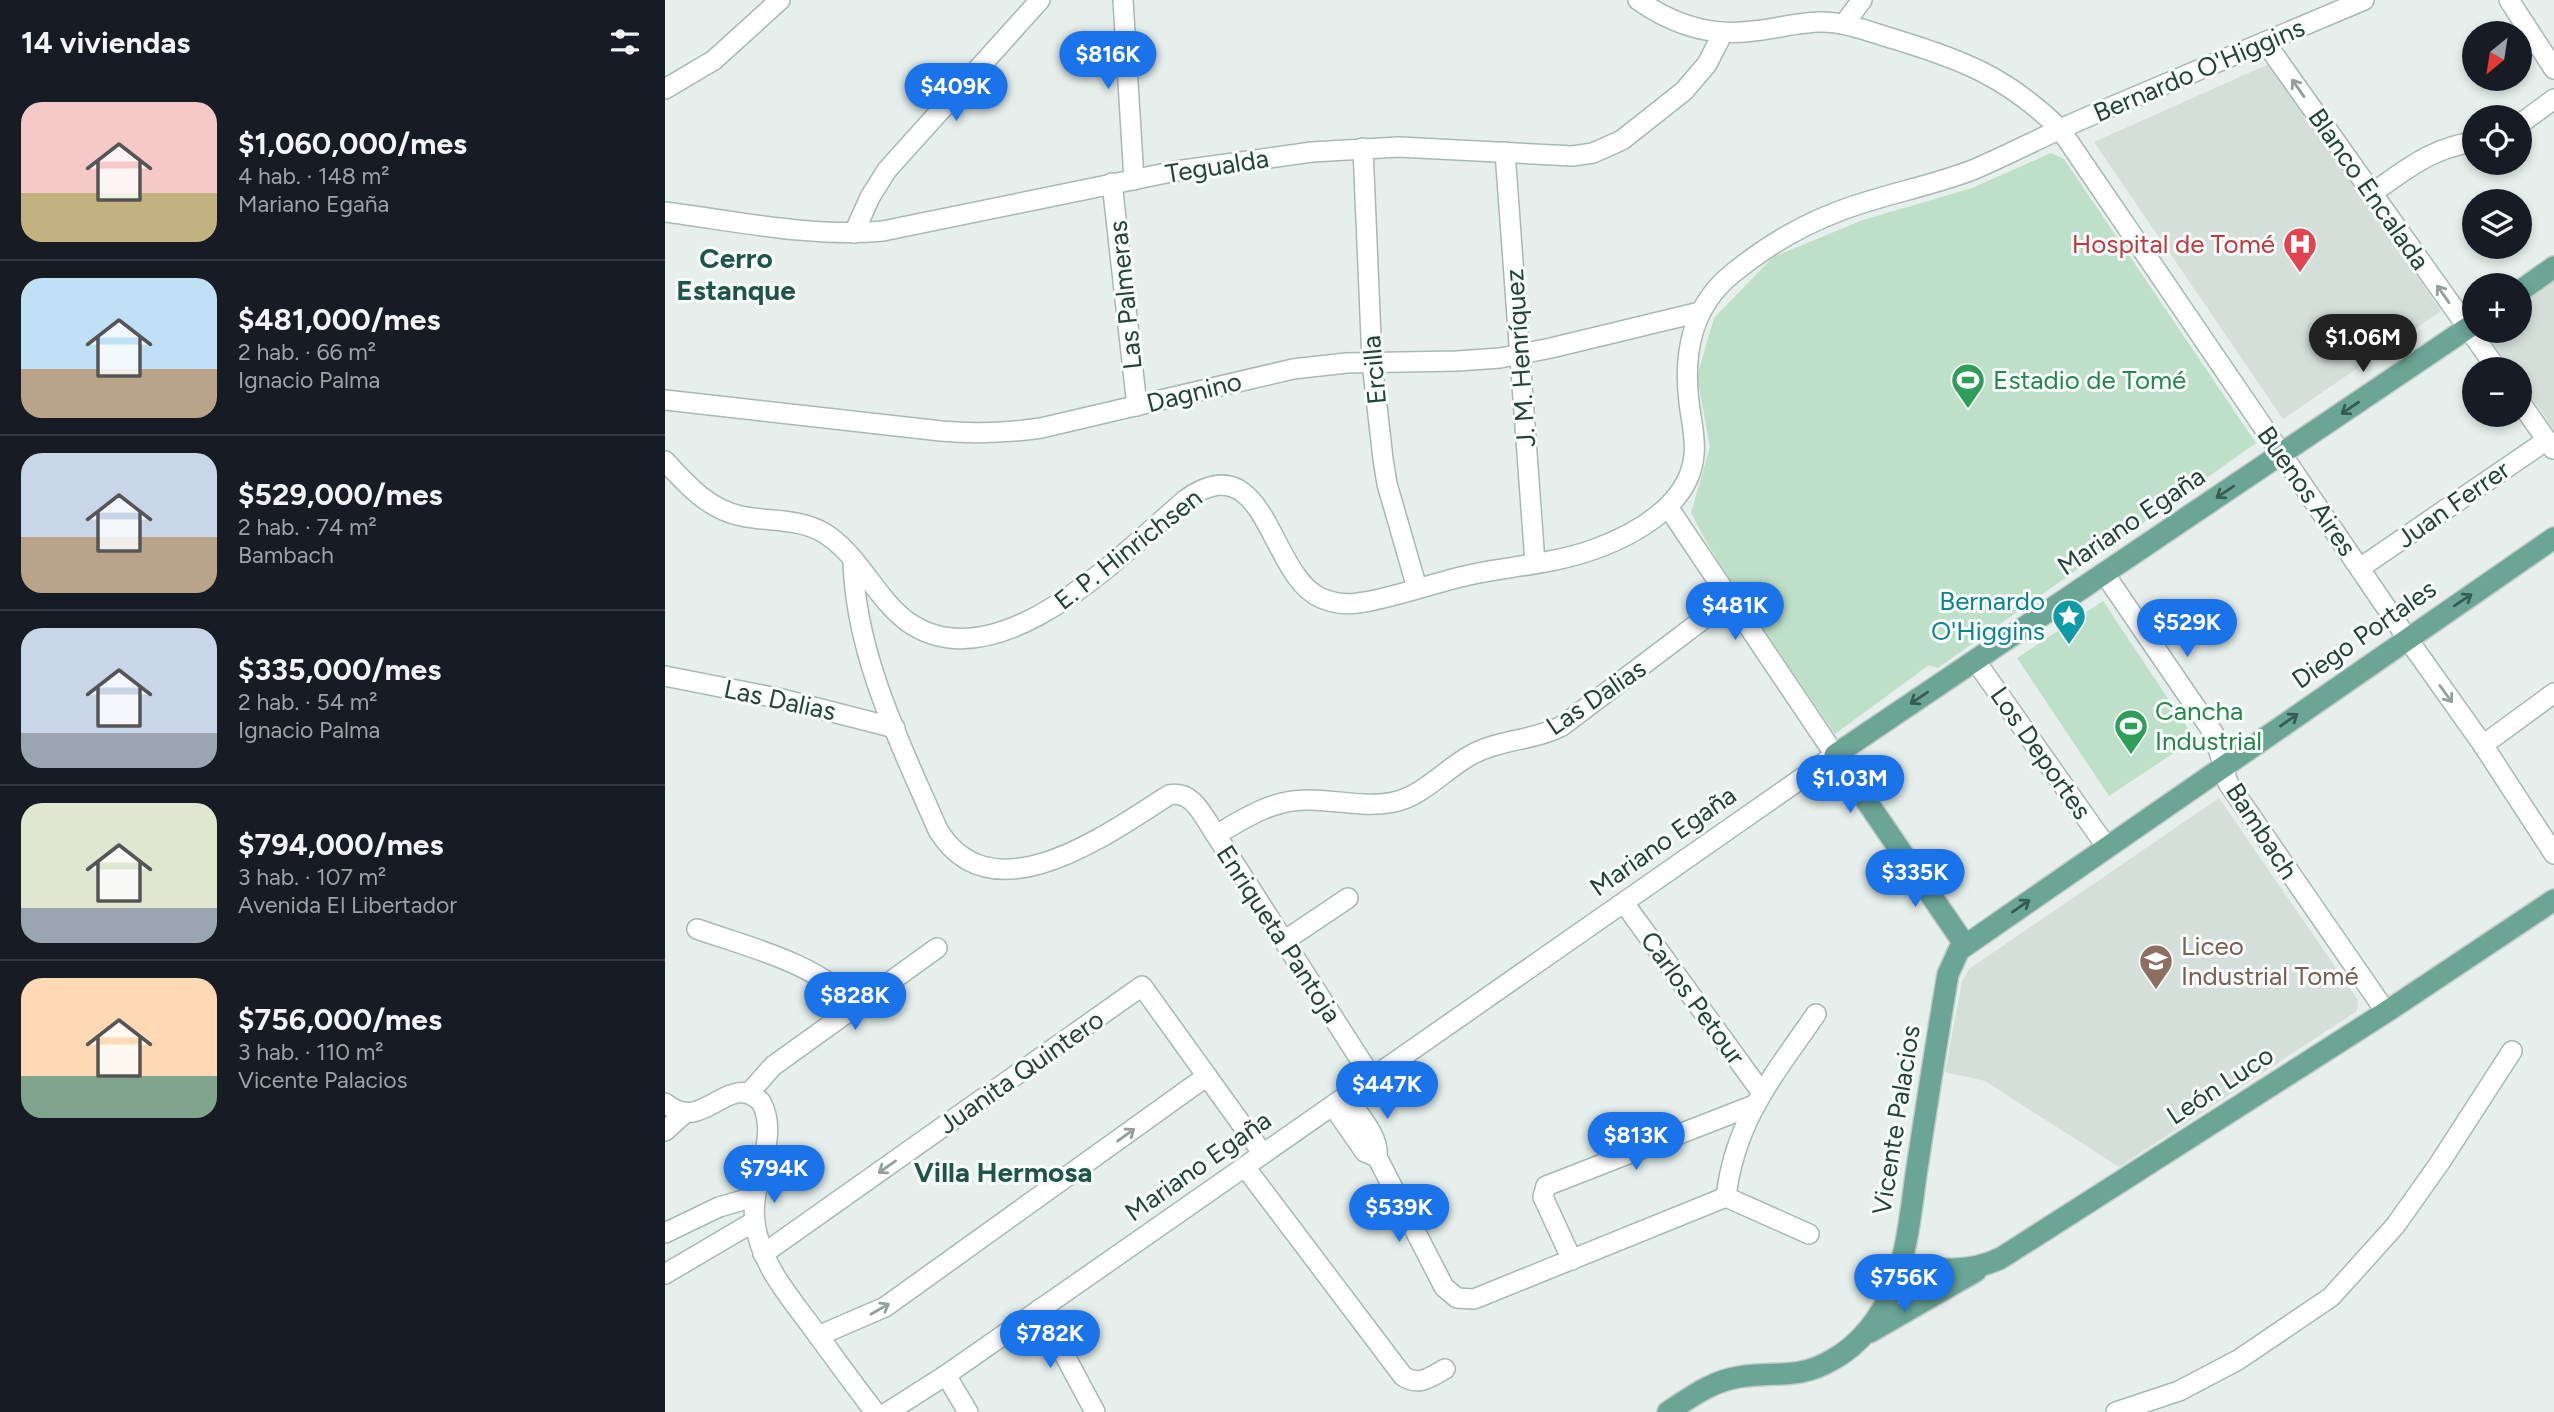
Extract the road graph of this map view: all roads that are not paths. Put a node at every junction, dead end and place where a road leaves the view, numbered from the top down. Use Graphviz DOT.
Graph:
graph roads {
  1 [pos="780,0"];
  2 [pos="1040,0"];
  3 [pos="1123,0"];
  4 [pos="1638,0"];
  5 [pos="1862,0"];
  6 [pos="2364,0"];
  7 [pos="2509,0"];
  8 [pos="1844,24"];
  9 [pos="1723,33"];
  10 [pos="2265,42"];
  11 [pos="2554,69"];
  12 [pos="665,89"];
  13 [pos="2554,99"];
  14 [pos="2532,115"];
  15 [pos="2060,129"];
  16 [pos="2462,144"];
  17 [pos="1363,148"];
  18 [pos="1505,152"];
  19 [pos="1134,180"];
  20 [pos="1112,183"];
  21 [pos="2372,193"];
  22 [pos="665,212"];
  23 [pos="854,233"];
  24 [pos="2554,267"];
  25 [pos="2532,283"];
  26 [pos="1700,312"];
  27 [pos="2462,314"];
  28 [pos="2462,332"];
  29 [pos="1520,354"];
  30 [pos="1372,362"];
  31 [pos="665,393"];
  32 [pos="665,400"];
  33 [pos="687,401"];
  34 [pos="1137,406"];
  35 [pos="2532,419"];
  36 [pos="2550,445"];
  37 [pos="2282,454"];
  38 [pos="665,461"];
  39 [pos="1668,506"];
  40 [pos="2554,538"];
  41 [pos="853,560"];
  42 [pos="1535,563"];
  43 [pos="2360,569"];
  44 [pos="2104,573"];
  45 [pos="1417,588"];
  46 [pos="1730,599"];
  47 [pos="2407,638"];
  48 [pos="1975,660"];
  49 [pos="665,676"];
  50 [pos="2554,693"];
  51 [pos="895,728"];
  52 [pos="2483,746"];
  53 [pos="1835,755"];
  54 [pos="2223,766"];
  55 [pos="1216,835"];
  56 [pos="2106,846"];
  57 [pos="2554,854"];
  58 [pos="1348,898"];
  59 [pos="2554,900"];
  60 [pos="1624,903"];
  61 [pos="698,929"];
  62 [pos="1284,941"];
  63 [pos="1965,944"];
  64 [pos="937,948"];
  65 [pos="856,1006"];
  66 [pos="2386,1012"];
  67 [pos="1816,1014"];
  68 [pos="2512,1051"];
  69 [pos="1207,1076"];
  70 [pos="1373,1078"];
  71 [pos="750,1093"];
  72 [pos="1758,1099"];
  73 [pos="1340,1101"];
  74 [pos="665,1103"];
  75 [pos="685,1113"];
  76 [pos="665,1131"];
  77 [pos="1263,1154"];
  78 [pos="1245,1167"];
  79 [pos="754,1197"];
  80 [pos="1726,1197"];
  81 [pos="755,1221"];
  82 [pos="665,1233"];
  83 [pos="1809,1234"];
  84 [pos="763,1254"];
  85 [pos="1571,1260"];
  86 [pos="1901,1263"];
  87 [pos="1985,1266"];
  88 [pos="665,1274"];
  89 [pos="1040,1309"];
  90 [pos="818,1336"];
  91 [pos="1860,1339"];
  92 [pos="1445,1369"];
  93 [pos="946,1375"];
  94 [pos="875,1412"];
  95 [pos="888,1412"];
  96 [pos="968,1412"];
  97 [pos="1095,1412"];
  98 [pos="1668,1412"];
  99 [pos="2116,1412"];
  1 -- 12 [label="street"];
  2 -- 23 [label="street"];
  3 -- 19 [label="street, Las Palmeras"];
  4 -- 9 [label="street, Buenos Aires"];
  5 -- 8 [label="street"];
  6 -- 10 [label="street, Bernardo O'Higgins"];
  7 -- 11 [label="street"];
  8 -- 9 [label="street, Buenos Aires"];
  8 -- 15 [label="street, Buenos Aires"];
  9 -- 18 [label="street, Tegualda"];
  10 -- 15 [label="street, Bernardo O'Higgins"];
  21 -- 10 [label="street, Blanco Encalada, one-way"];
  13 -- 14 [label="street"];
  15 -- 26 [label="street, Bernardo O'Higgins"];
  15 -- 37 [label="street, Buenos Aires"];
  16 -- 21 [label="street"];
  17 -- 18 [label="street, Tegualda"];
  17 -- 19 [label="street, Tegualda"];
  17 -- 30 [label="street, Ercilla"];
  18 -- 29 [label="street, J. M. Henríquez"];
  19 -- 20 [label="street, Tegualda"];
  20 -- 23 [label="street, Tegualda"];
  20 -- 34 [label="street, Las Palmeras"];
  27 -- 21 [label="street, Blanco Encalada, one-way"];
  22 -- 23 [label="street, Tegualda"];
  24 -- 25 [label="main road"];
  26 -- 29 [label="street, Dagnino"];
  26 -- 39 [label="street, Bernardo O'Higgins"];
  28 -- 37 [label="main road, Mariano Egaña, one-way"];
  29 -- 30 [label="street, Dagnino"];
  29 -- 42 [label="street, J. M. Henríquez"];
  30 -- 34 [label="street, Dagnino"];
  30 -- 45 [label="street, Ercilla"];
  31 -- 33 [label="street, Dagnino"];
  32 -- 33 [label="street, Dagnino"];
  33 -- 34 [label="street, Dagnino"];
  35 -- 36 [label="street"];
  36 -- 43 [label="street, Juan Ferrer"];
  37 -- 43 [label="street, Buenos Aires"];
  37 -- 44 [label="main road, Mariano Egaña, one-way"];
  38 -- 41 [label="street, E. P. Hinrichsen"];
  39 -- 42 [label="street, E. P. Hinrichsen"];
  39 -- 46 [label="street"];
  47 -- 40 [label="main road, Diego Portales, one-way"];
  41 -- 45 [label="street, E. P. Hinrichsen"];
  41 -- 51 [label="street"];
  42 -- 45 [label="street, E. P. Hinrichsen"];
  43 -- 47 [label="street, Buenos Aires"];
  44 -- 48 [label="main road, Mariano Egaña"];
  44 -- 54 [label="street, Bambach"];
  46 -- 53 [label="street"];
  46 -- 55 [label="street, Las Dalias"];
  47 -- 52 [label="street, Buenos Aires, one-way"];
  54 -- 47 [label="main road, Diego Portales, one-way"];
  48 -- 53 [label="main road, Mariano Egaña, one-way"];
  48 -- 56 [label="street, Los Deportes"];
  49 -- 51 [label="street, Las Dalias"];
  50 -- 52 [label="street"];
  51 -- 55 [label="street, Enriqueta Pantoja"];
  52 -- 57 [label="street, Buenos Aires"];
  53 -- 60 [label="street, Mariano Egaña"];
  53 -- 63 [label="main road"];
  54 -- 56 [label="main road, Diego Portales"];
  54 -- 66 [label="street, Bambach"];
  55 -- 62 [label="street, Enriqueta Pantoja"];
  63 -- 56 [label="main road, Diego Portales, one-way"];
  58 -- 62 [label="street"];
  59 -- 66 [label="main road, León Luco"];
  60 -- 70 [label="street, Mariano Egaña"];
  60 -- 72 [label="street, Carlos Petour"];
  61 -- 65 [label="street"];
  62 -- 70 [label="street, Enriqueta Pantoja"];
  63 -- 86 [label="main road, Vicente Palacios"];
  64 -- 65 [label="street"];
  65 -- 71 [label="street"];
  66 -- 87 [label="main road, León Luco"];
  67 -- 72 [label="street, Carlos Petour"];
  68 -- 99 [label="street"];
  69 -- 77 [label="street"];
  69 -- 84 [label="street, Juanita Quintero, one-way"];
  90 -- 69 [label="street, one-way"];
  70 -- 73 [label="street, Mariano Egaña"];
  71 -- 75 [label="street"];
  71 -- 79 [label="street"];
  72 -- 80 [label="street, Carlos Petour"];
  72 -- 85 [label="street"];
  73 -- 77 [label="street, Mariano Egaña"];
  73 -- 85 [label="street"];
  74 -- 75 [label="street"];
  75 -- 76 [label="street"];
  77 -- 78 [label="street, Mariano Egaña"];
  78 -- 89 [label="street, Mariano Egaña"];
  78 -- 92 [label="street"];
  79 -- 81 [label="street"];
  79 -- 82 [label="street"];
  80 -- 83 [label="street"];
  80 -- 85 [label="street"];
  81 -- 84 [label="street"];
  81 -- 88 [label="street"];
  84 -- 90 [label="street"];
  86 -- 87 [label="main road, León Luco"];
  86 -- 91 [label="main road, Vicente Palacios"];
  87 -- 91 [label="main road"];
  89 -- 93 [label="street, Mariano Egaña"];
  89 -- 97 [label="street"];
  90 -- 94 [label="street"];
  91 -- 98 [label="main road, Vicente Palacios"];
  93 -- 95 [label="street, Mariano Egaña"];
  93 -- 96 [label="street"];
}
